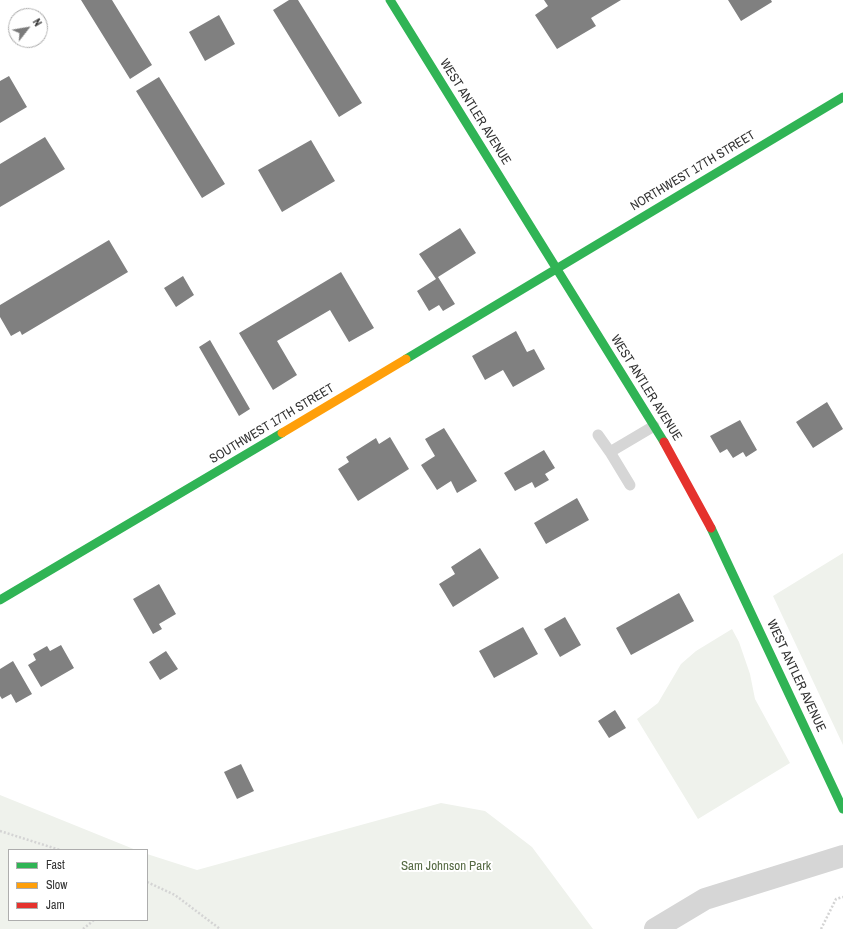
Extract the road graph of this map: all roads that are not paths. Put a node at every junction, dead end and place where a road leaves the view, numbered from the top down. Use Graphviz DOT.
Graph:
graph roads {
  1 [pos="390,0"];
  2 [pos="843,97"];
  3 [pos="557,268"];
  4 [pos="654,426"];
  5 [pos="598,435"];
  6 [pos="610,452"];
  7 [pos="630,485"];
  8 [pos="0,600"];
  9 [pos="843,809"];
  10 [pos="843,856"];
  11 [pos="655,929"];
  1 -- 3 [label="street, WEST ANTLER AVENUE"];
  2 -- 3 [label="street, NORTHWEST 17TH STREET"];
  3 -- 4 [label="street, WEST ANTLER AVENUE"];
  3 -- 8 [label="street, SOUTHWEST 17TH STREET"];
  4 -- 6 [label="lane"];
  4 -- 9 [label="street, WEST ANTLER AVENUE"];
  5 -- 6 [label="lane"];
  6 -- 7 [label="lane"];
  10 -- 11 [label="street"];
}
